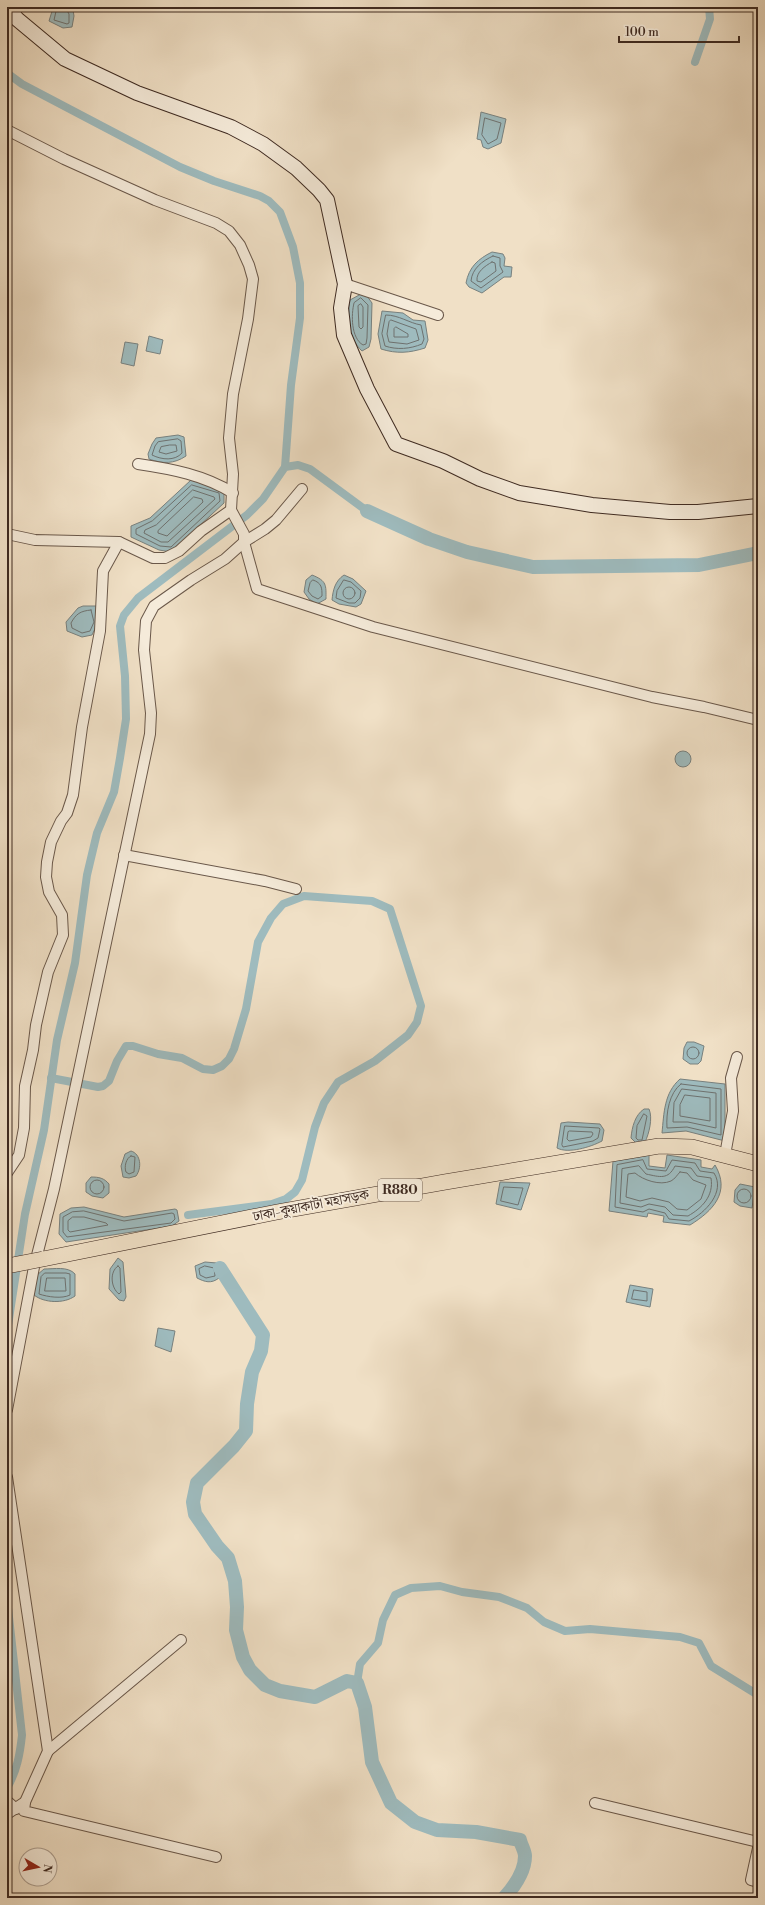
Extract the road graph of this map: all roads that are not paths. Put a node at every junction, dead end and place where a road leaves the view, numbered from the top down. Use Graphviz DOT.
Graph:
graph roads {
  1 [pos="8,7"];
  2 [pos="7,130"];
  3 [pos="345,284"];
  4 [pos="438,315"];
  5 [pos="138,464"];
  6 [pos="302,489"];
  7 [pos="233,492"];
  8 [pos="758,506"];
  9 [pos="231,510"];
  10 [pos="7,534"];
  11 [pos="244,538"];
  12 [pos="119,542"];
  13 [pos="758,720"];
  14 [pos="124,855"];
  15 [pos="296,889"];
  16 [pos="737,1057"];
  17 [pos="725,1155"];
  18 [pos="758,1164"];
  19 [pos="7,1173"];
  20 [pos="7,1266"];
  21 [pos="7,1410"];
  22 [pos="7,1477"];
  23 [pos="181,1640"];
  24 [pos="48,1751"];
  25 [pos="7,1801"];
  26 [pos="25,1802"];
  27 [pos="594,1803"];
  28 [pos="11,1812"];
  29 [pos="758,1842"];
  30 [pos="758,1848"];
  31 [pos="216,1857"];
  32 [pos="758,1882"];
  1 -- 3 [label="street"];
  2 -- 7 [label="street"];
  3 -- 4 [label="street"];
  3 -- 8 [label="street"];
  5 -- 7 [label="street"];
  6 -- 11 [label="street"];
  7 -- 9 [label="street"];
  9 -- 11 [label="street"];
  9 -- 12 [label="street"];
  10 -- 12 [label="street"];
  11 -- 13 [label="street"];
  11 -- 14 [label="street"];
  12 -- 19 [label="street"];
  14 -- 15 [label="street"];
  14 -- 21 [label="street"];
  16 -- 17 [label="street"];
  17 -- 18 [label="main road, ঢাকা-কুয়াকাটা মহাসড়ক / R880"];
  17 -- 20 [label="main road, ঢাকা-কুয়াকাটা মহাসড়ক / R880, bridge"];
  22 -- 24 [label="street"];
  23 -- 24 [label="street"];
  24 -- 26 [label="street"];
  25 -- 28 [label="street"];
  26 -- 28 [label="street"];
  26 -- 31 [label="street"];
  27 -- 29 [label="street"];
  30 -- 32 [label="street"];
}
